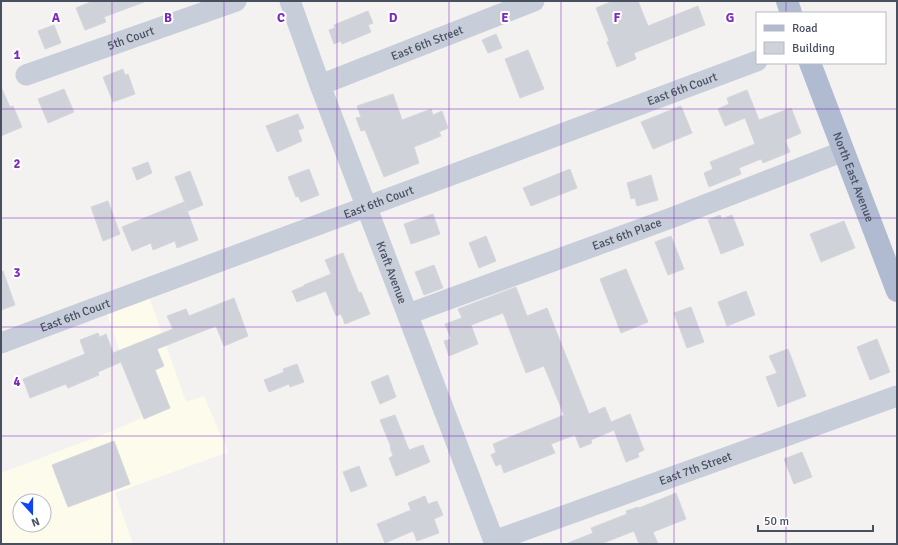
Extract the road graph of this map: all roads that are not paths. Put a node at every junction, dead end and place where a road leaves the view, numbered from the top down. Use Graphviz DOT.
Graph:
graph roads {
  1 [pos="236,1"];
  2 [pos="290,1"];
  3 [pos="534,1"];
  4 [pos="787,1"];
  5 [pos="791,12"];
  6 [pos="756,61"];
  7 [pos="810,64"];
  8 [pos="26,75"];
  9 [pos="320,85"];
  10 [pos="844,151"];
  11 [pos="367,206"];
  12 [pos="897,292"];
  13 [pos="408,314"];
  14 [pos="1,343"];
  15 [pos="897,396"];
  16 [pos="494,542"];
  1 -- 8 [label="street, 5th Court"];
  2 -- 9 [label="street, Kraft Avenue"];
  3 -- 9 [label="street, East 6th Street"];
  4 -- 5 [label="main road"];
  6 -- 11 [label="street, East 6th Court"];
  7 -- 10 [label="main road, North East Avenue"];
  9 -- 11 [label="street, Kraft Avenue"];
  10 -- 12 [label="main road, North East Avenue"];
  10 -- 13 [label="street, East 6th Place"];
  11 -- 13 [label="street, Kraft Avenue"];
  11 -- 14 [label="street, East 6th Court"];
  13 -- 16 [label="street, Kraft Avenue"];
  15 -- 16 [label="street, East 7th Street"];
}
